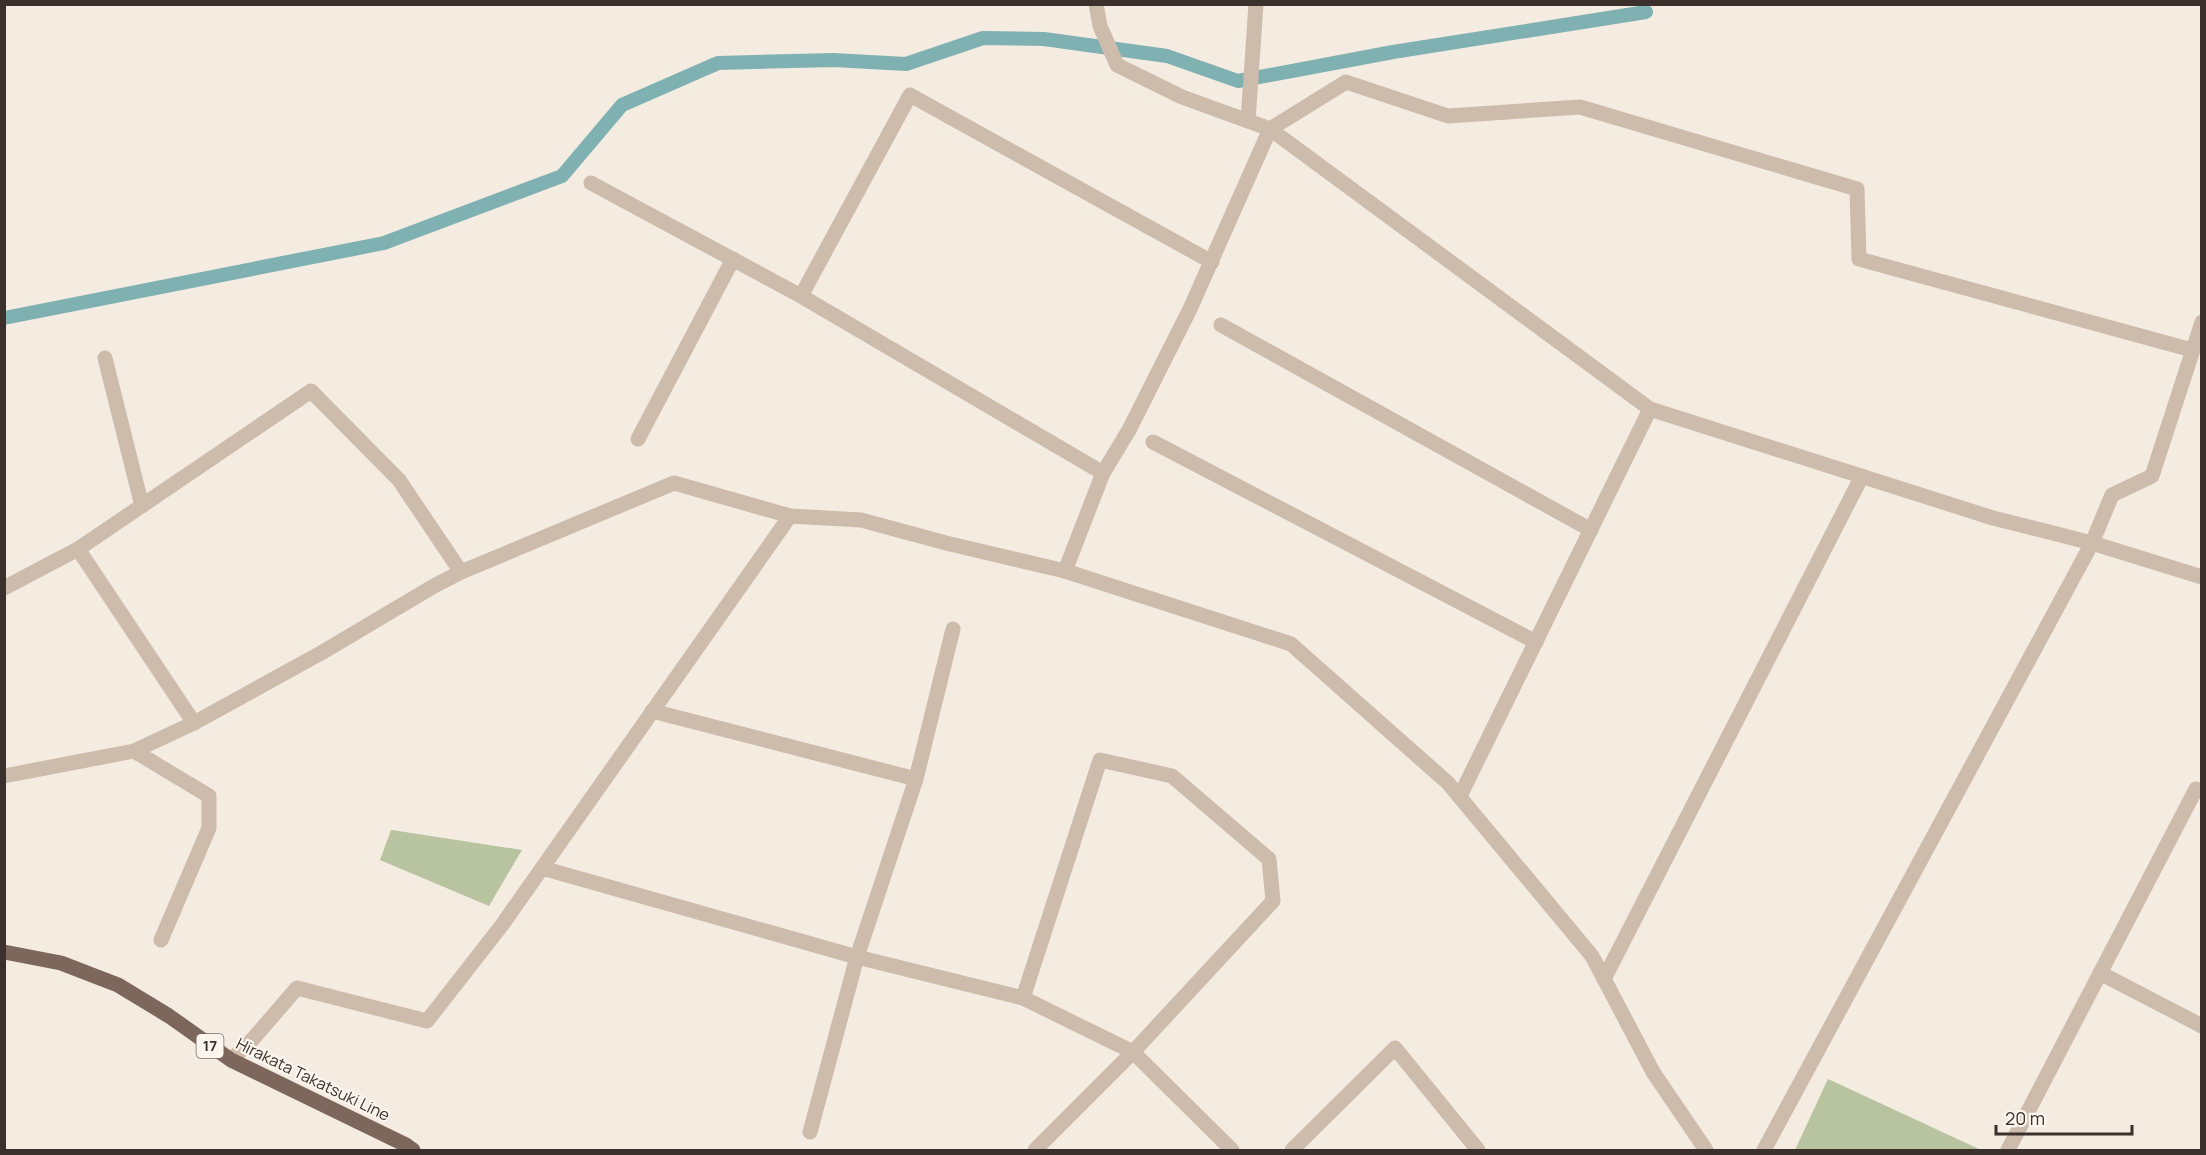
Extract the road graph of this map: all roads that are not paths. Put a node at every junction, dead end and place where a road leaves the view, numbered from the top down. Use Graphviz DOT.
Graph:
graph roads {
  1 [pos="1096,4"];
  2 [pos="1256,4"];
  3 [pos="1248,121"];
  4 [pos="1270,129"];
  5 [pos="591,183"];
  6 [pos="733,259"];
  7 [pos="1212,262"];
  8 [pos="801,296"];
  9 [pos="2202,322"];
  10 [pos="1221,325"];
  11 [pos="2192,350"];
  12 [pos="105,358"];
  13 [pos="1650,409"];
  14 [pos="638,438"];
  15 [pos="1153,442"];
  16 [pos="1103,473"];
  17 [pos="1862,476"];
  18 [pos="142,506"];
  19 [pos="790,516"];
  20 [pos="1591,530"];
  21 [pos="2092,543"];
  22 [pos="78,549"];
  23 [pos="1065,571"];
  24 [pos="461,572"];
  25 [pos="2202,577"];
  26 [pos="4,588"];
  27 [pos="953,629"];
  28 [pos="1536,642"];
  29 [pos="652,711"];
  30 [pos="194,723"];
  31 [pos="134,751"];
  32 [pos="4,776"];
  33 [pos="916,779"];
  34 [pos="2202,792"];
  35 [pos="1460,796"];
  36 [pos="542,868"];
  37 [pos="161,940"];
  38 [pos="4,952"];
  39 [pos="857,957"];
  40 [pos="2100,973"];
  41 [pos="1604,979"];
  42 [pos="1023,998"];
  43 [pos="2202,1026"];
  44 [pos="1133,1052"];
  45 [pos="231,1060"];
  46 [pos="810,1132"];
  47 [pos="1039,1149"];
  48 [pos="413,1150"];
  49 [pos="1232,1150"];
  50 [pos="1292,1150"];
  51 [pos="1478,1150"];
  52 [pos="1706,1150"];
  53 [pos="1764,1150"];
  54 [pos="2008,1150"];
  1 -- 3 [label="street"];
  2 -- 3 [label="street"];
  3 -- 4 [label="street"];
  4 -- 7 [label="street"];
  4 -- 11 [label="street"];
  4 -- 13 [label="street"];
  5 -- 6 [label="street"];
  6 -- 8 [label="street"];
  6 -- 14 [label="street"];
  7 -- 8 [label="street"];
  7 -- 16 [label="street"];
  8 -- 16 [label="street"];
  9 -- 11 [label="street"];
  10 -- 20 [label="street"];
  11 -- 21 [label="street"];
  12 -- 18 [label="street"];
  13 -- 17 [label="street"];
  13 -- 20 [label="street"];
  15 -- 28 [label="street"];
  16 -- 23 [label="street"];
  17 -- 21 [label="street"];
  17 -- 41 [label="street"];
  18 -- 22 [label="street"];
  18 -- 24 [label="street"];
  19 -- 23 [label="street"];
  19 -- 24 [label="street"];
  19 -- 29 [label="street"];
  20 -- 28 [label="street"];
  21 -- 25 [label="street"];
  21 -- 53 [label="street"];
  22 -- 26 [label="street"];
  22 -- 30 [label="street"];
  23 -- 35 [label="street"];
  24 -- 30 [label="street"];
  27 -- 33 [label="street"];
  28 -- 35 [label="street"];
  29 -- 33 [label="street"];
  29 -- 36 [label="street"];
  30 -- 31 [label="street"];
  31 -- 32 [label="street"];
  31 -- 37 [label="street"];
  33 -- 39 [label="street"];
  34 -- 40 [label="street"];
  35 -- 41 [label="street"];
  36 -- 39 [label="street"];
  36 -- 45 [label="street"];
  38 -- 45 [label="main road, Hirakata Takatsuki Line / 17"];
  39 -- 42 [label="street"];
  39 -- 46 [label="street"];
  40 -- 43 [label="street"];
  40 -- 54 [label="street"];
  41 -- 52 [label="street"];
  42 -- 44 [label="street"];
  42 -- 44 [label="street"];
  44 -- 47 [label="street"];
  44 -- 49 [label="street"];
  45 -- 48 [label="main road, Hirakata Takatsuki Line / 17"];
  50 -- 51 [label="street"];
}
